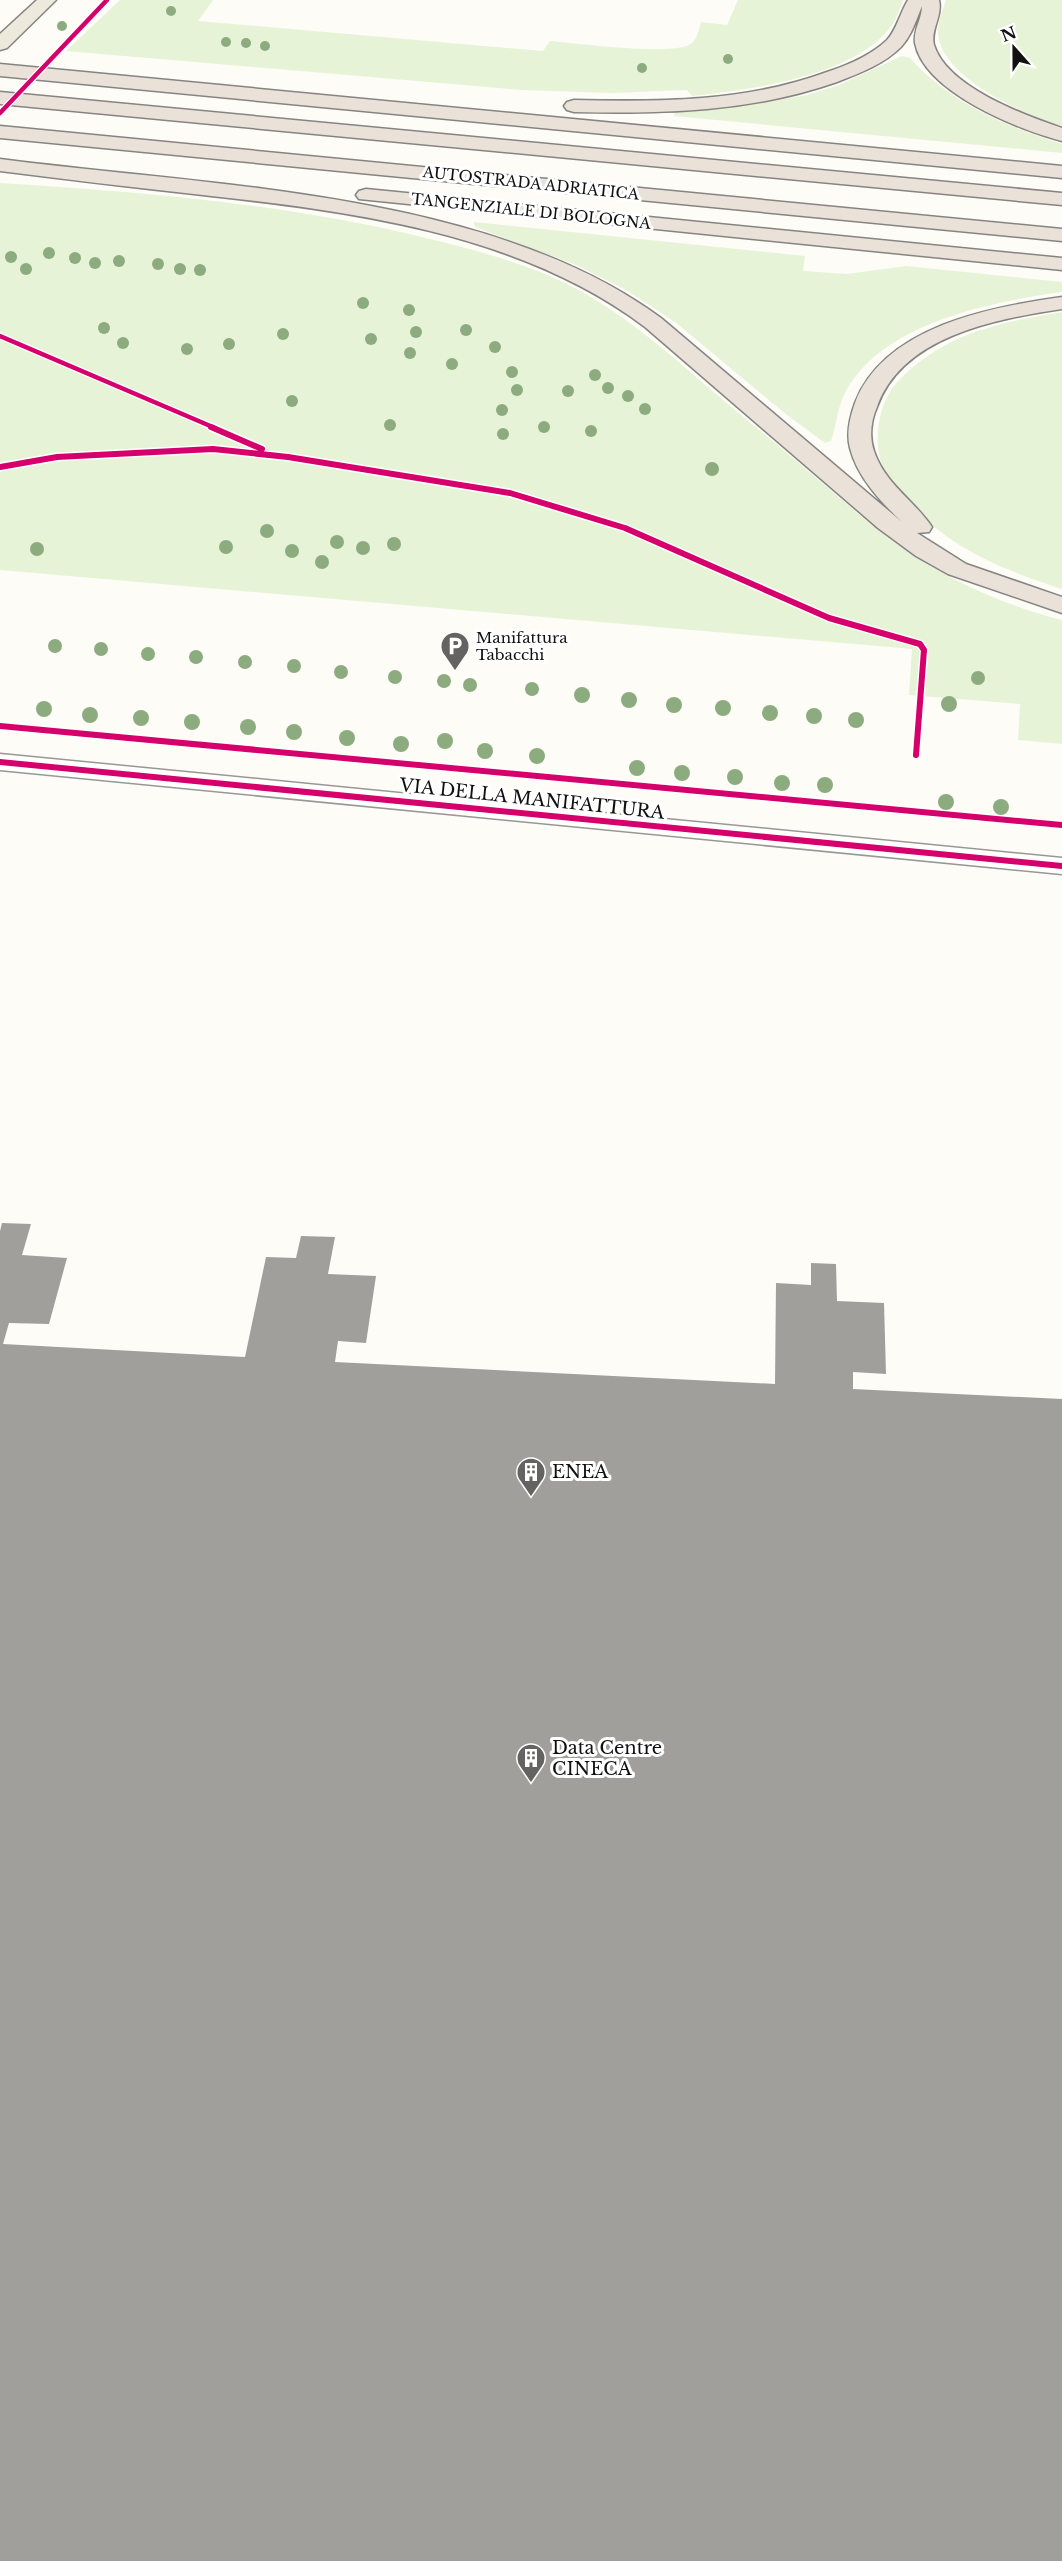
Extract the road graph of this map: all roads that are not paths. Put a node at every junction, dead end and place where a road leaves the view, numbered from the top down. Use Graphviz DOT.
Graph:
graph roads {
  1 [pos="47,0"];
  2 [pos="917,0"];
  3 [pos="930,0"];
  4 [pos="0,44"];
  5 [pos="0,63"];
  6 [pos="0,70"];
  7 [pos="46,75"];
  8 [pos="99,79"];
  9 [pos="0,98"];
  10 [pos="0,132"];
  11 [pos="1062,135"];
  12 [pos="0,158"];
  13 [pos="0,165"];
  14 [pos="1062,172"];
  15 [pos="1062,199"];
  16 [pos="1062,235"];
  17 [pos="1062,264"];
  18 [pos="1062,303"];
  19 [pos="990,581"];
  20 [pos="1062,605"];
  21 [pos="0,762"];
  22 [pos="1062,866"];
  1 -- 4 [label="main road"];
  2 -- 8 [label="highway"];
  3 -- 11 [label="highway"];
  5 -- 7 [label="highway"];
  6 -- 7 [label="highway"];
  7 -- 8 [label="highway"];
  8 -- 14 [label="highway"];
  9 -- 15 [label="highway, AUTOSTRADA ADRIATICA"];
  10 -- 16 [label="highway, AUTOSTRADA ADRIATICA"];
  12 -- 17 [label="highway, TANGENZIALE DI BOLOGNA"];
  13 -- 19 [label="highway"];
  18 -- 19 [label="highway"];
  19 -- 20 [label="highway"];
  21 -- 22 [label="street, VIA DELLA MANIFATTURA"];
}
